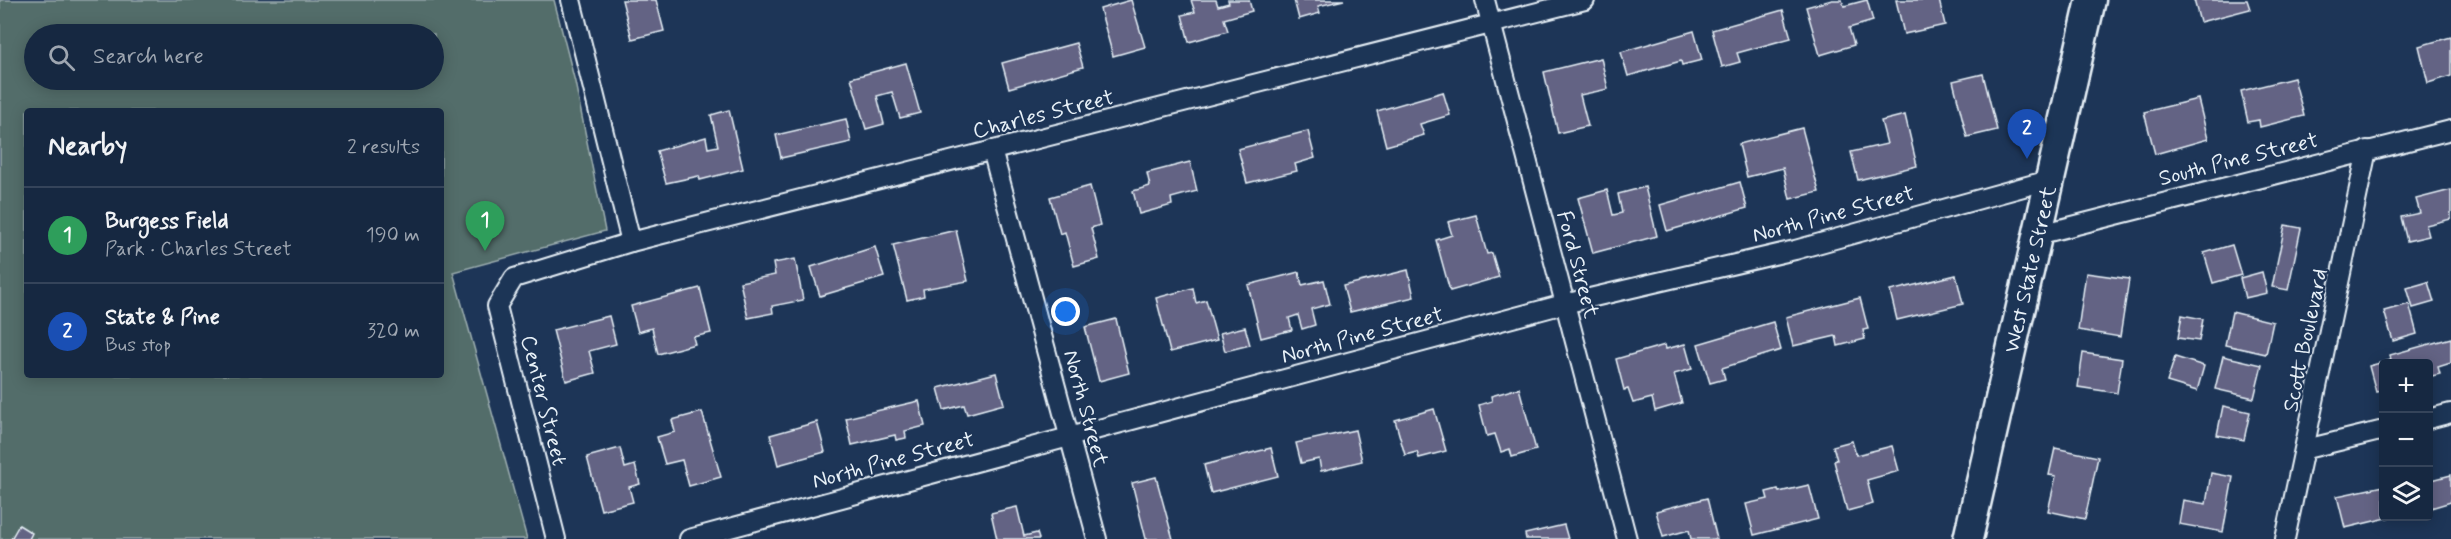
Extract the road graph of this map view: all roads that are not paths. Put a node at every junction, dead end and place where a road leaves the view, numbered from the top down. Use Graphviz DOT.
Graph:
graph roads {
  1 [pos="571,0"];
  2 [pos="1485,0"];
  3 [pos="1585,0"];
  4 [pos="2091,0"];
  5 [pos="1491,25"];
  6 [pos="2451,130"];
  7 [pos="992,150"];
  8 [pos="2367,150"];
  9 [pos="2049,180"];
  10 [pos="2037,235"];
  11 [pos="631,242"];
  12 [pos="514,278"];
  13 [pos="1564,304"];
  14 [pos="2451,413"];
  15 [pos="2433,418"];
  16 [pos="2379,431"];
  17 [pos="1070,437"];
  18 [pos="2306,449"];
  19 [pos="556,539"];
  20 [pos="689,539"];
  21 [pos="1097,539"];
  22 [pos="1627,539"];
  23 [pos="1968,539"];
  24 [pos="2285,539"];
  1 -- 11 [label="street"];
  2 -- 5 [label="street, Ford Street"];
  3 -- 5 [label="street, Charles Street"];
  4 -- 9 [label="main road, West State Street"];
  5 -- 7 [label="street, Charles Street"];
  5 -- 13 [label="street, Ford Street"];
  6 -- 8 [label="street, South Pine Street"];
  7 -- 11 [label="street, Charles Street"];
  7 -- 17 [label="street, North Street"];
  8 -- 10 [label="street, South Pine Street"];
  8 -- 18 [label="street, Scott Boulevard"];
  9 -- 10 [label="main road, West State Street"];
  9 -- 13 [label="street, North Pine Street"];
  10 -- 23 [label="main road, West State Street"];
  11 -- 12 [label="street, Charles Street"];
  12 -- 19 [label="street, Center Street"];
  13 -- 17 [label="street, North Pine Street"];
  13 -- 22 [label="street, Ford Street"];
  14 -- 15 [label="street"];
  16 -- 18 [label="street"];
  17 -- 20 [label="street, North Pine Street"];
  17 -- 21 [label="street, North Street"];
  18 -- 24 [label="street, Scott Boulevard"];
}
